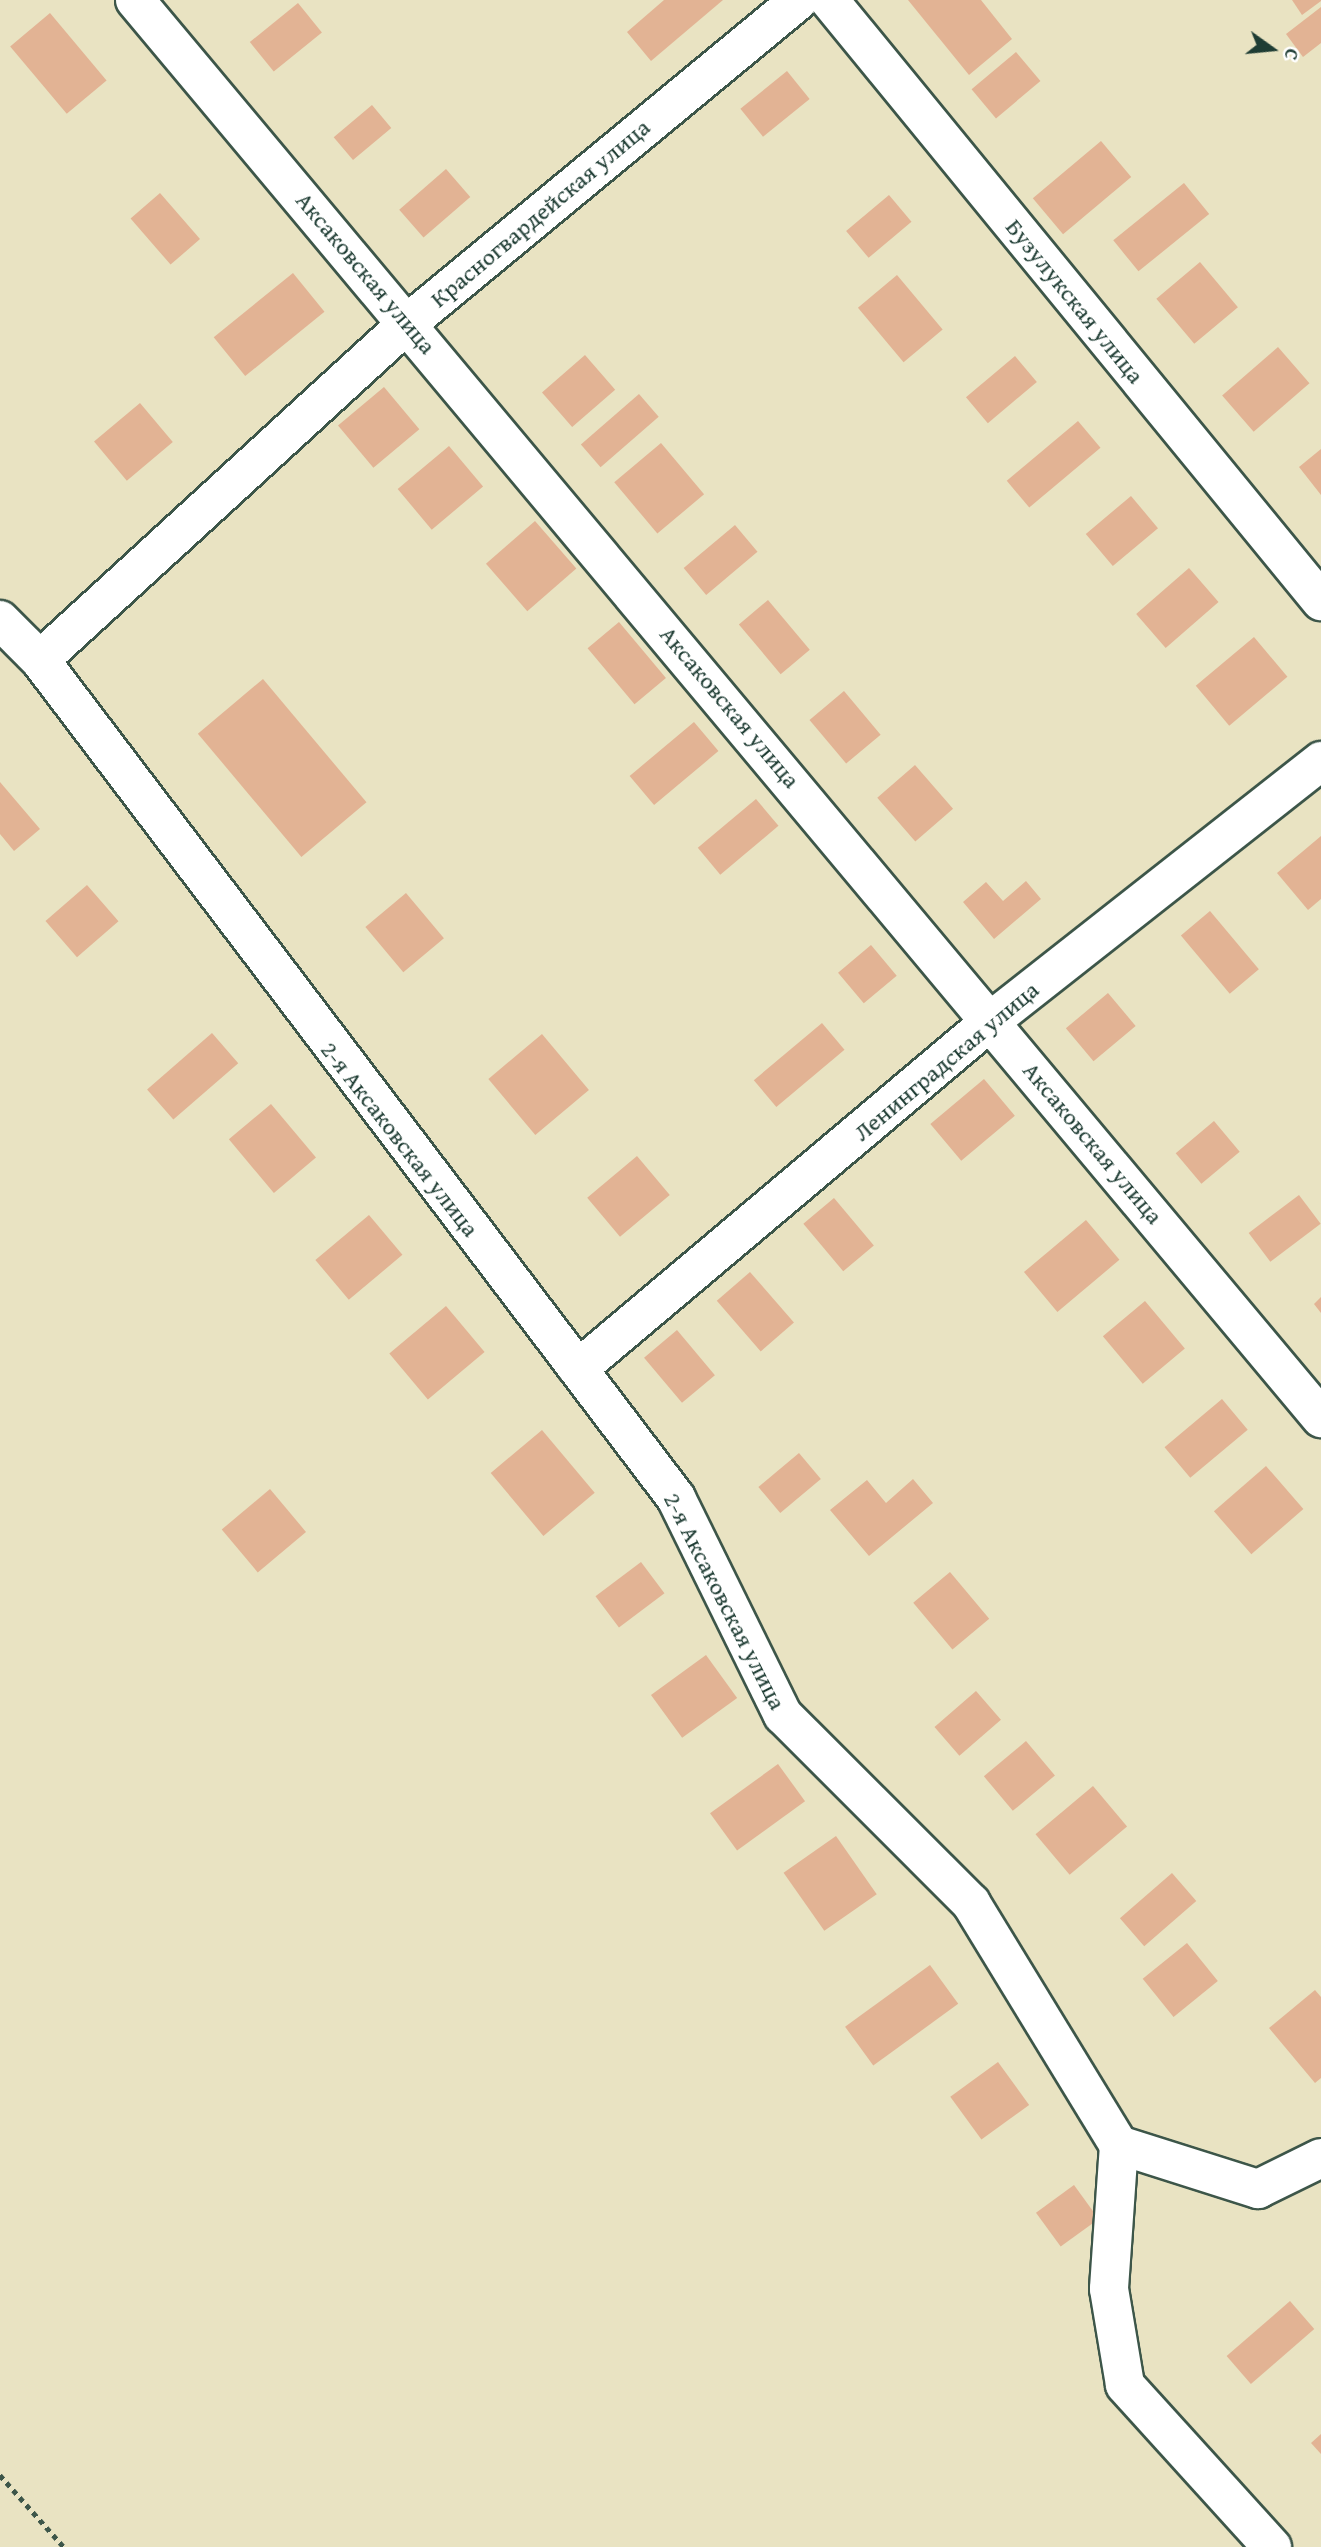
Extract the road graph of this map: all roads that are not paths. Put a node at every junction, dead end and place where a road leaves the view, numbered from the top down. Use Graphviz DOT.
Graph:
graph roads {
  1 [pos="135,0"];
  2 [pos="799,0"];
  3 [pos="829,0"];
  4 [pos="408,323"];
  5 [pos="1321,601"];
  6 [pos="0,620"];
  7 [pos="40,660"];
  8 [pos="1321,761"];
  9 [pos="992,1020"];
  10 [pos="578,1369"];
  11 [pos="1321,1418"];
  12 [pos="1119,2146"];
  13 [pos="1321,2158"];
  14 [pos="1272,2547"];
  1 -- 4 [label="street, Аксаковская улица"];
  2 -- 4 [label="street, Красногвардейская улица"];
  3 -- 5 [label="street, Бузулукская улица"];
  4 -- 7 [label="street, Красногвардейская улица"];
  4 -- 9 [label="street, Аксаковская улица"];
  6 -- 7 [label="street, 2-я Аксаковская улица"];
  7 -- 10 [label="street, 2-я Аксаковская улица"];
  8 -- 9 [label="street, Ленинградская улица"];
  9 -- 10 [label="street, Ленинградская улица"];
  9 -- 11 [label="street, Аксаковская улица"];
  10 -- 12 [label="street, 2-я Аксаковская улица"];
  12 -- 13 [label="street"];
  12 -- 14 [label="street"];
}
